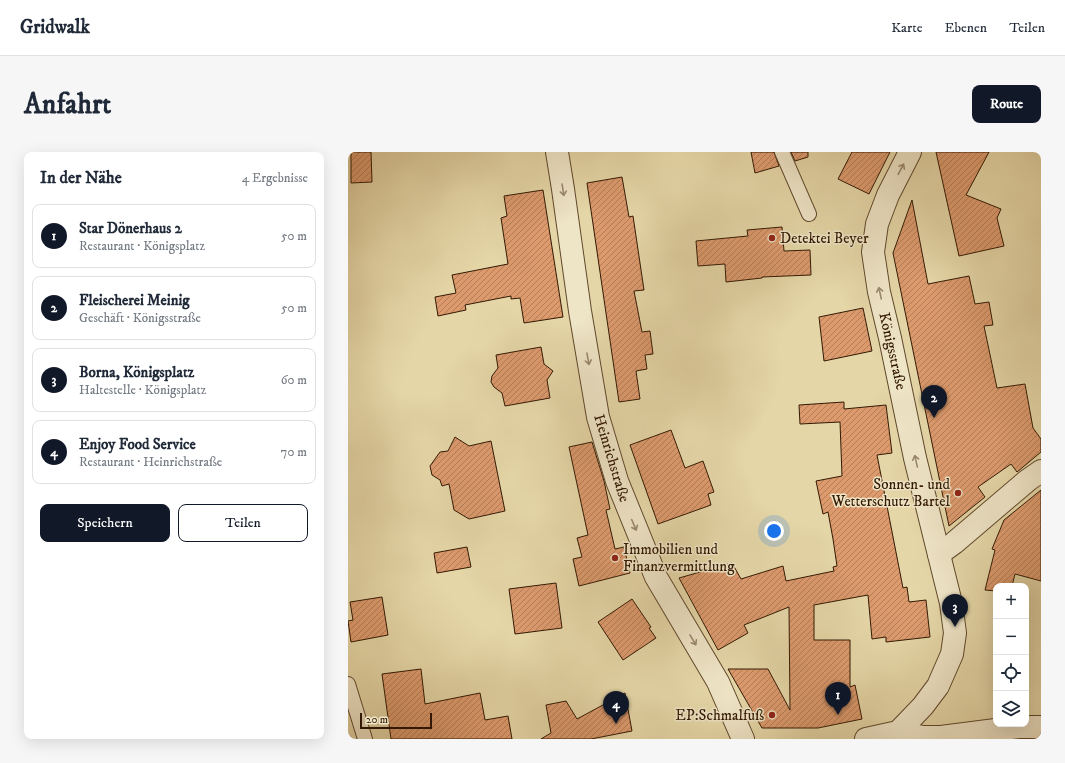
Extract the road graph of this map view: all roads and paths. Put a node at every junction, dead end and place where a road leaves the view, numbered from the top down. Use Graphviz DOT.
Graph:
graph roads {
  1 [pos="557,152"];
  2 [pos="782,152"];
  3 [pos="910,152"];
  4 [pos="809,214"];
  5 [pos="1041,471"];
  6 [pos="939,554"];
  7 [pos="348,684"];
  8 [pos="1041,727"];
  9 [pos="898,732"];
  10 [pos="977,736"];
  11 [pos="365,739"];
  12 [pos="743,739"];
  13 [pos="866,739"];
  1 -- 12 [label="street, Heinrichstraße, one-way"];
  2 -- 4 [label="lane"];
  6 -- 3 [label="street, Königsstraße, one-way"];
  5 -- 6 [label="street"];
  6 -- 9 [label="street, Königsstraße"];
  7 -- 11 [label="lane"];
  8 -- 10 [label="street"];
  9 -- 10 [label="street"];
  9 -- 13 [label="street"];
}
